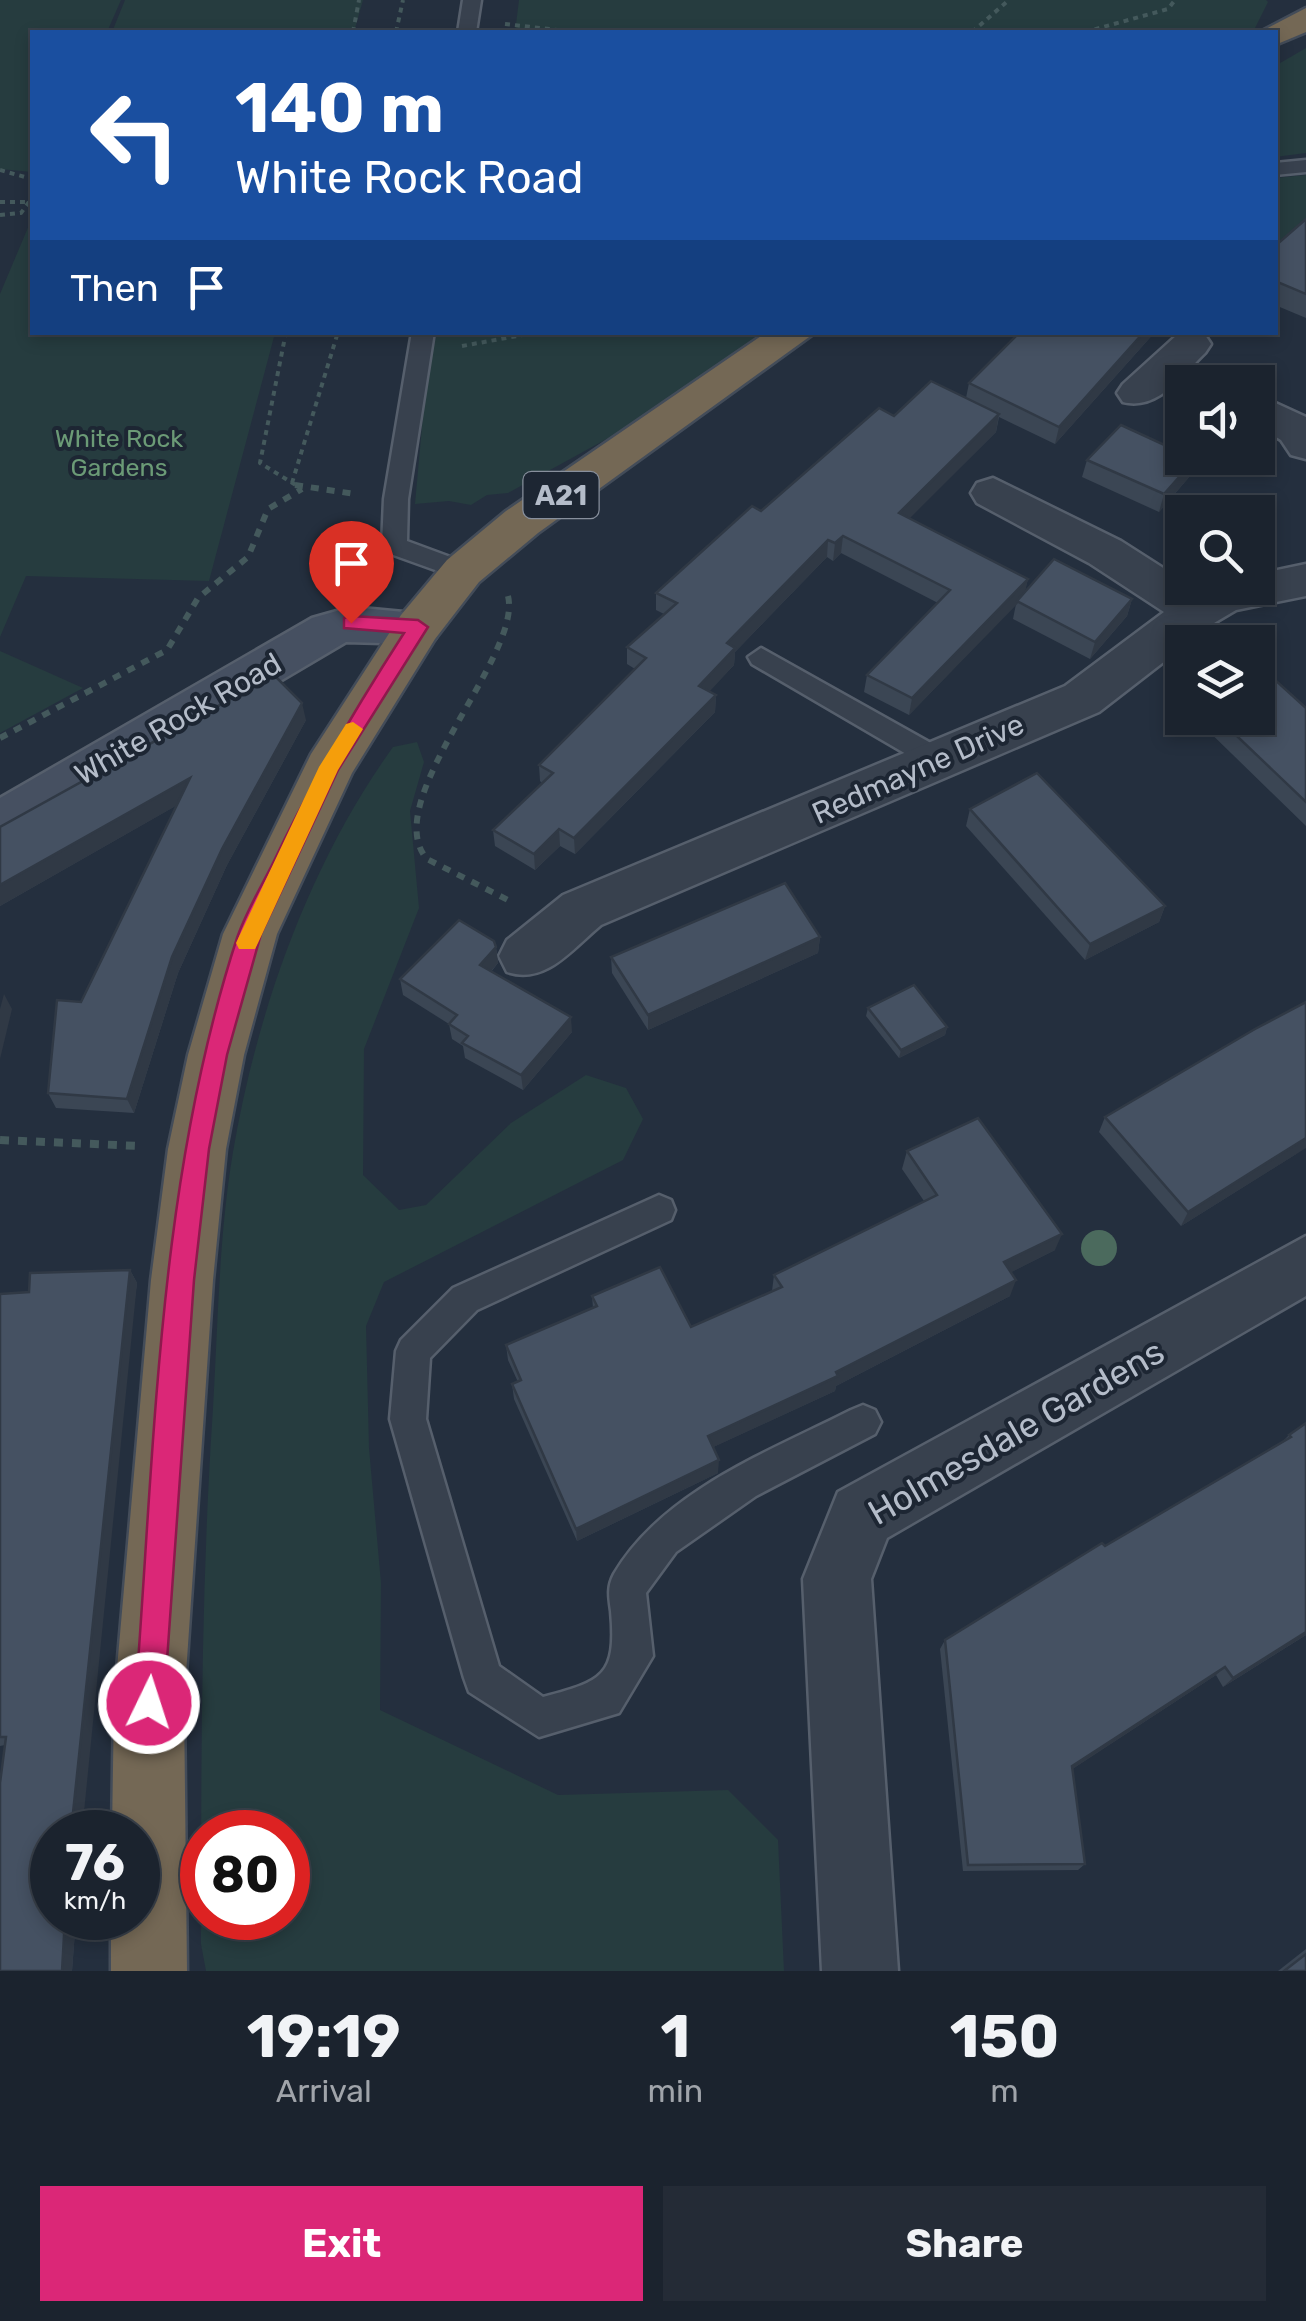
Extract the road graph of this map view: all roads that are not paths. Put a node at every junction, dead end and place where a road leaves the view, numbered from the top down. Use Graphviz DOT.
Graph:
graph roads {
  1 [pos="472,0"];
  2 [pos="1306,18"];
  3 [pos="468,28"];
  4 [pos="1278,33"];
  5 [pos="1306,166"];
  6 [pos="1278,169"];
  7 [pos="791,335"];
  8 [pos="422,341"];
  9 [pos="1188,364"];
  10 [pos="1138,394"];
  11 [pos="1275,418"];
  12 [pos="1306,445"];
  13 [pos="958,522"];
  14 [pos="463,571"];
  15 [pos="1306,580"];
  16 [pos="1196,610"];
  17 [pos="418,627"];
  18 [pos="762,657"];
  19 [pos="934,758"];
  20 [pos="0,822"];
  21 [pos="526,956"];
  22 [pos="659,1210"];
  23 [pos="1306,1264"];
  24 [pos="863,1422"];
  25 [pos="149,1971"];
  26 [pos="860,1971"];
  1 -- 3 [label="lane"];
  2 -- 4 [label="highway"];
  5 -- 6 [label="lane"];
  7 -- 14 [label="highway, A21"];
  8 -- 14 [label="lane"];
  9 -- 10 [label="street"];
  11 -- 12 [label="street"];
  13 -- 16 [label="street"];
  14 -- 17 [label="highway, A21"];
  15 -- 16 [label="street, Redmayne Drive"];
  16 -- 19 [label="street, Redmayne Drive"];
  17 -- 20 [label="street, White Rock Road"];
  17 -- 25 [label="highway, A21"];
  18 -- 19 [label="lane"];
  19 -- 21 [label="street, Redmayne Drive"];
  22 -- 24 [label="lane"];
  23 -- 26 [label="street, Holmesdale Gardens"];
}
